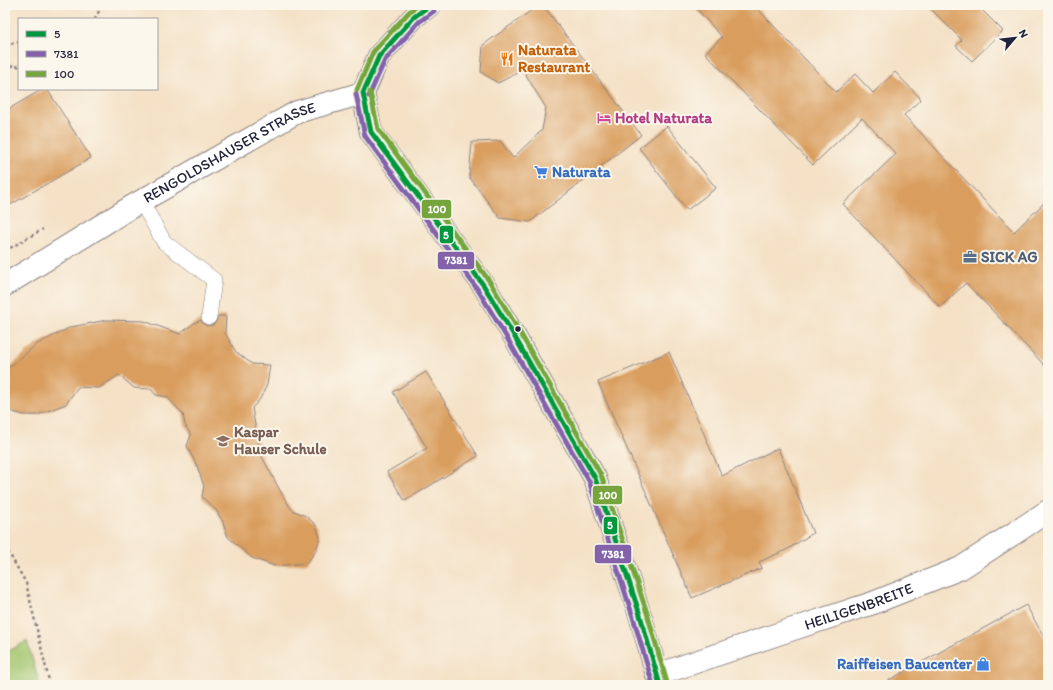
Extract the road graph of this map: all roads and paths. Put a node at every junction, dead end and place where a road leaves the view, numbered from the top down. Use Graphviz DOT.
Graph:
graph roads {
  1 [pos="102,5"];
  2 [pos="430,5"];
  3 [pos="96,18"];
  4 [pos="18,42"];
  5 [pos="5,45"];
  6 [pos="18,66"];
  7 [pos="5,68"];
  8 [pos="363,93"];
  9 [pos="141,201"];
  10 [pos="5,285"];
  11 [pos="209,317"];
  12 [pos="1048,511"];
  13 [pos="5,546"];
  14 [pos="658,680"];
  15 [pos="50,685"];
  1 -- 3 [label="path"];
  2 -- 8 [label="street"];
  4 -- 5 [label="path"];
  6 -- 7 [label="path"];
  8 -- 9 [label="street, RENGOLDSHAUSER STRASSE"];
  8 -- 14 [label="street"];
  9 -- 10 [label="street, RENGOLDSHAUSER STRASSE"];
  9 -- 11 [label="lane"];
  12 -- 14 [label="street, HEILIGENBREITE"];
  13 -- 15 [label="path"];
}
